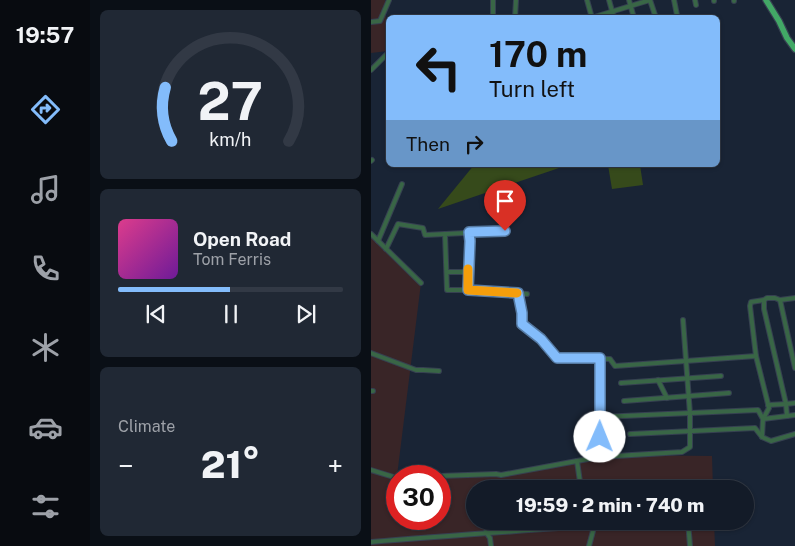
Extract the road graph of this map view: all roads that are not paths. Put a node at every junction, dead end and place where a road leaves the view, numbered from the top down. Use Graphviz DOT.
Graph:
graph roads {
  1 [pos="389,0"];
  2 [pos="493,0"];
  3 [pos="516,0"];
  4 [pos="587,0"];
  5 [pos="609,0"];
  6 [pos="629,0"];
  7 [pos="674,0"];
  8 [pos="766,0"];
  9 [pos="631,6"];
  10 [pos="612,11"];
  11 [pos="493,15"];
  12 [pos="515,15"];
  13 [pos="591,15"];
  14 [pos="599,15"];
  15 [pos="613,15"];
  16 [pos="633,15"];
  17 [pos="654,15"];
  18 [pos="677,15"];
  19 [pos="371,22"];
  20 [pos="795,49"];
  21 [pos="386,55"];
  22 [pos="371,70"];
  23 [pos="402,184"];
  24 [pos="505,231"];
  25 [pos="469,232"];
  26 [pos="371,234"];
  27 [pos="445,234"];
  28 [pos="378,241"];
  29 [pos="386,249"];
  30 [pos="447,272"];
  31 [pos="468,272"];
  32 [pos="421,283"];
  33 [pos="468,290"];
  34 [pos="518,293"];
  35 [pos="527,294"];
  36 [pos="795,297"];
  37 [pos="764,300"];
  38 [pos="780,300"];
  39 [pos="683,320"];
  40 [pos="371,353"];
  41 [pos="756,356"];
  42 [pos="600,358"];
  43 [pos="686,361"];
  44 [pos="795,368"];
  45 [pos="439,371"];
  46 [pos="721,376"];
  47 [pos="688,378"];
  48 [pos="658,380"];
  49 [pos="621,383"];
  50 [pos="729,393"];
  51 [pos="689,396"];
  52 [pos="667,398"];
  53 [pos="624,401"];
  54 [pos="795,403"];
  55 [pos="786,404"];
  56 [pos="768,405"];
  57 [pos="691,414"];
  58 [pos="795,415"];
  59 [pos="787,416"];
  60 [pos="600,418"];
  61 [pos="763,419"];
  62 [pos="690,431"];
  63 [pos="630,434"];
  64 [pos="795,434"];
  65 [pos="762,437"];
  66 [pos="599,457"];
  67 [pos="577,461"];
  68 [pos="371,470"];
  69 [pos="386,475"];
  70 [pos="451,476"];
  71 [pos="580,480"];
  72 [pos="523,530"];
  73 [pos="593,530"];
  74 [pos="688,530"];
  75 [pos="506,531"];
  76 [pos="486,532"];
  77 [pos="371,542"];
  78 [pos="491,546"];
  79 [pos="589,546"];
  80 [pos="690,546"];
  1 -- 19 [label="street"];
  2 -- 11 [label="street"];
  3 -- 12 [label="street"];
  4 -- 13 [label="street"];
  5 -- 10 [label="street"];
  6 -- 9 [label="street"];
  7 -- 18 [label="street"];
  8 -- 20 [label="main road"];
  9 -- 10 [label="street"];
  9 -- 16 [label="street"];
  9 -- 17 [label="street"];
  10 -- 14 [label="street"];
  10 -- 15 [label="street"];
  21 -- 22 [label="street"];
  23 -- 28 [label="street"];
  24 -- 25 [label="street"];
  25 -- 27 [label="street"];
  25 -- 31 [label="street"];
  26 -- 28 [label="street"];
  27 -- 29 [label="street"];
  27 -- 30 [label="street"];
  28 -- 29 [label="street"];
  29 -- 32 [label="street"];
  30 -- 31 [label="street"];
  30 -- 33 [label="street"];
  31 -- 33 [label="street"];
  33 -- 34 [label="street"];
  34 -- 35 [label="street"];
  34 -- 42 [label="street"];
  36 -- 38 [label="street"];
  37 -- 38 [label="street"];
  37 -- 41 [label="street"];
  37 -- 55 [label="street"];
  38 -- 44 [label="street"];
  39 -- 43 [label="street"];
  40 -- 45 [label="street"];
  41 -- 43 [label="street"];
  41 -- 56 [label="street"];
  42 -- 43 [label="street"];
  42 -- 60 [label="street"];
  43 -- 47 [label="street"];
  46 -- 47 [label="street"];
  47 -- 48 [label="street"];
  47 -- 51 [label="street"];
  48 -- 49 [label="street"];
  48 -- 52 [label="street"];
  50 -- 51 [label="street"];
  51 -- 52 [label="street"];
  51 -- 57 [label="street"];
  52 -- 53 [label="street"];
  54 -- 55 [label="street"];
  55 -- 56 [label="street"];
  55 -- 59 [label="street"];
  56 -- 61 [label="street"];
  57 -- 60 [label="street"];
  57 -- 61 [label="street"];
  57 -- 62 [label="street"];
  58 -- 59 [label="street"];
  59 -- 61 [label="street"];
  60 -- 66 [label="street"];
  61 -- 65 [label="street"];
  62 -- 63 [label="street"];
  62 -- 65 [label="street"];
  62 -- 66 [label="street"];
  64 -- 65 [label="street"];
  66 -- 67 [label="street"];
  67 -- 70 [label="street"];
  67 -- 71 [label="street"];
  68 -- 69 [label="street"];
  72 -- 75 [label="street"];
  73 -- 79 [label="street"];
  74 -- 80 [label="street"];
  75 -- 76 [label="street"];
  76 -- 77 [label="street"];
  76 -- 78 [label="street"];
}
